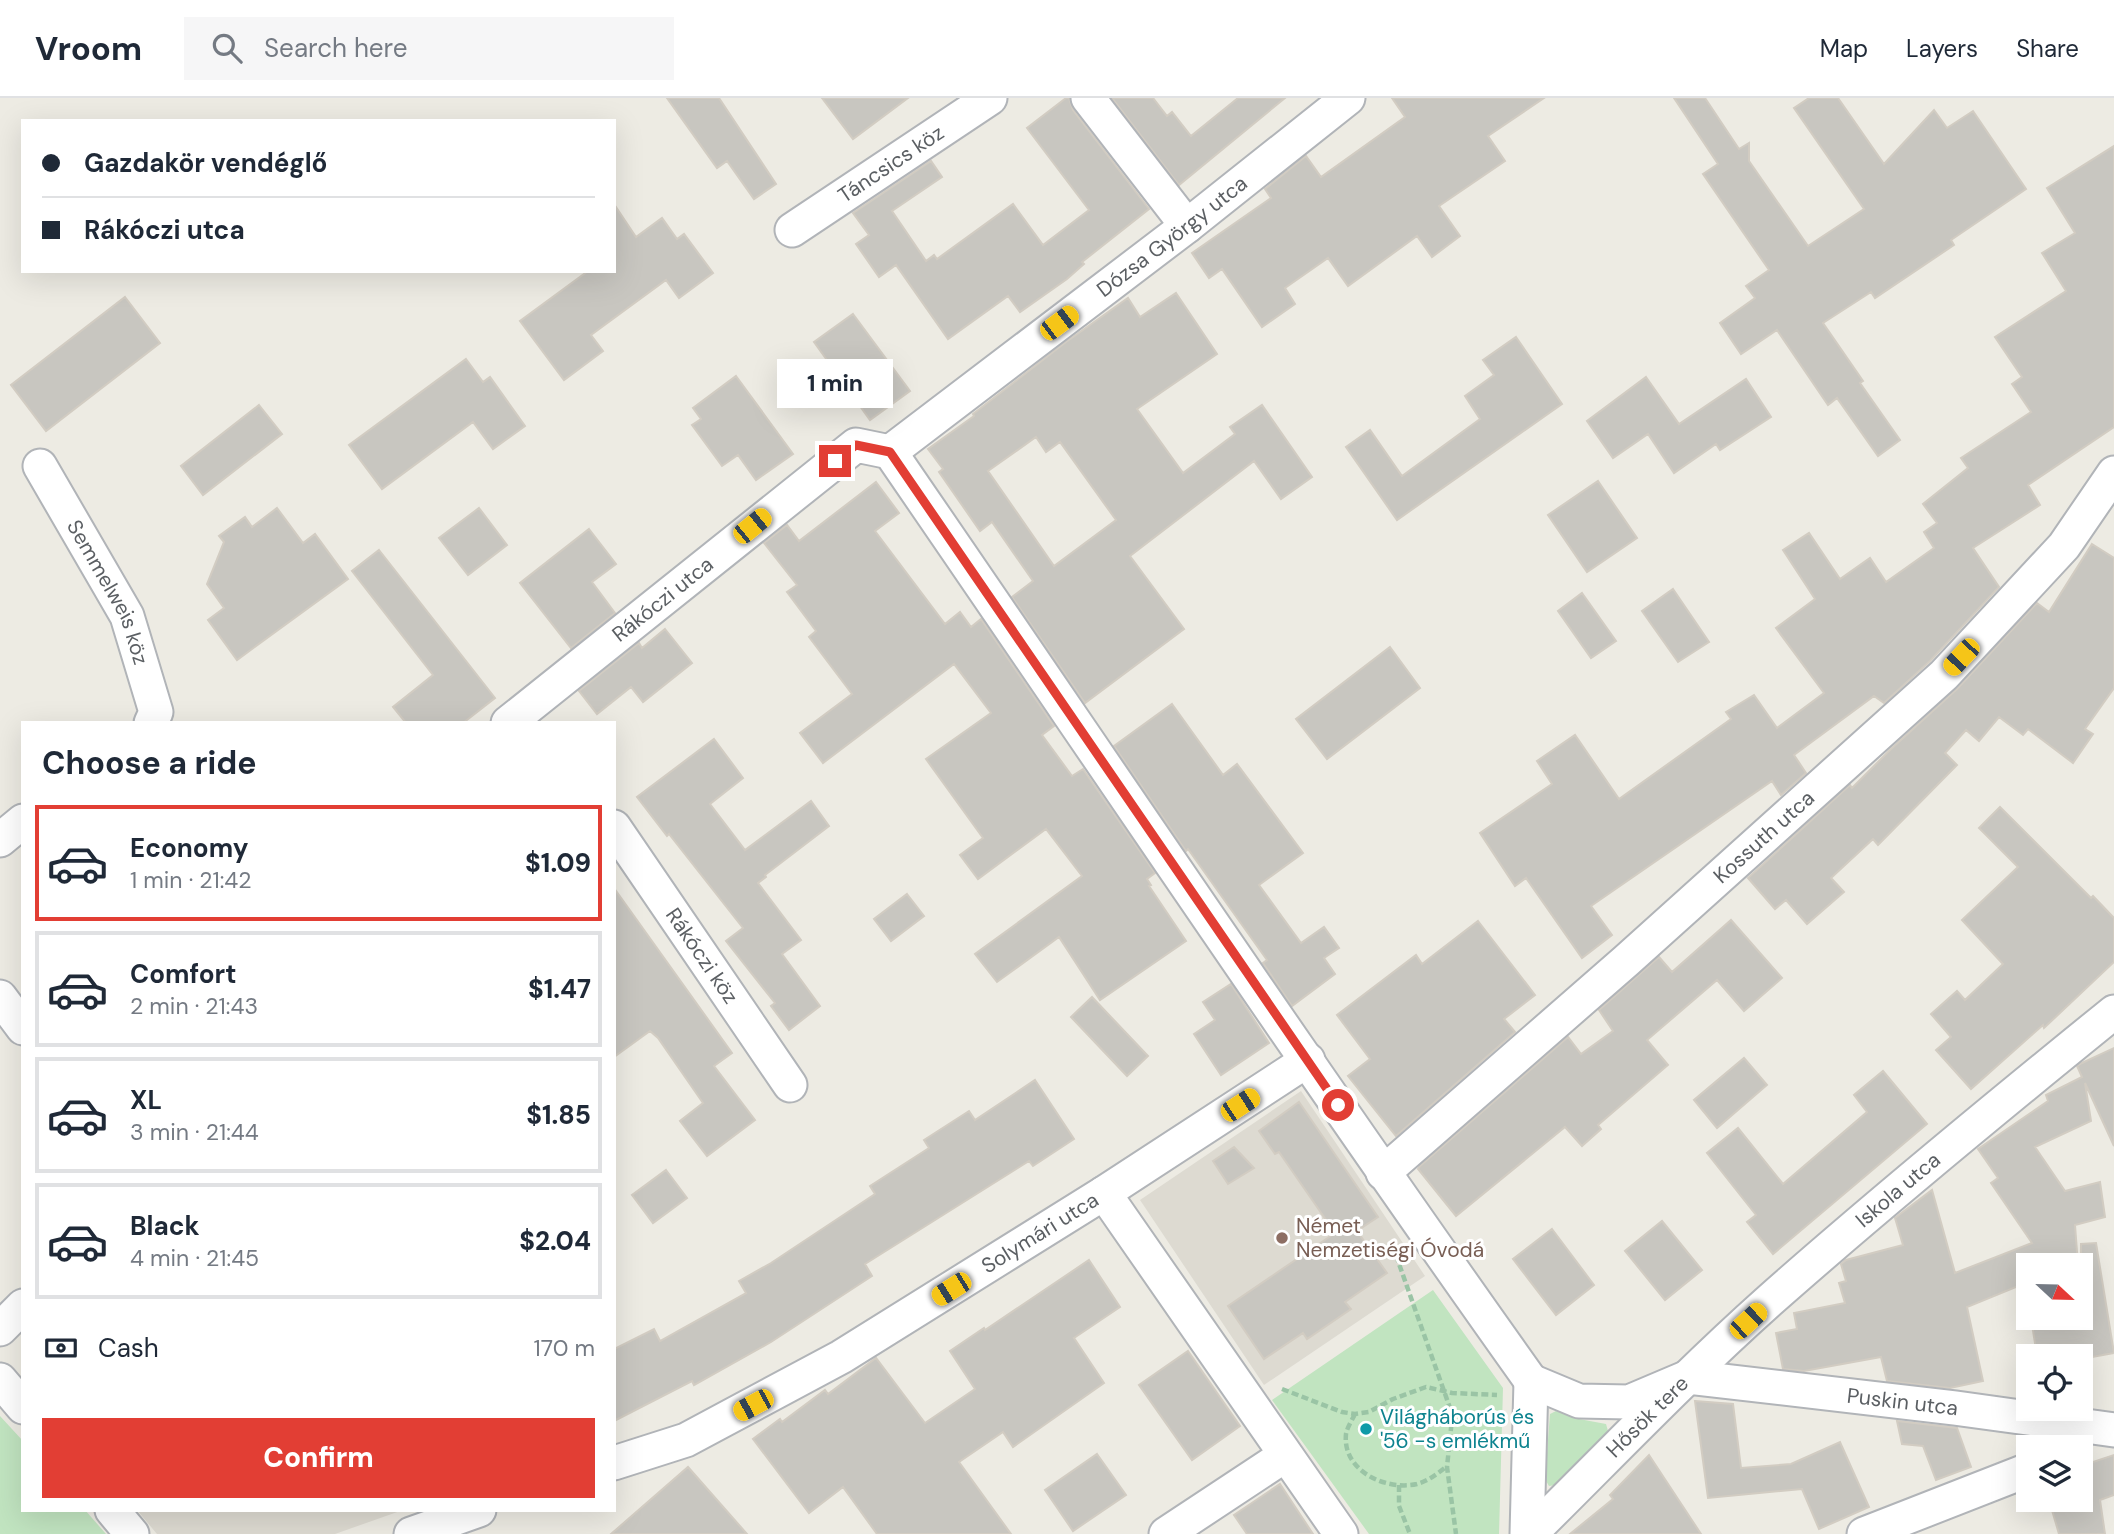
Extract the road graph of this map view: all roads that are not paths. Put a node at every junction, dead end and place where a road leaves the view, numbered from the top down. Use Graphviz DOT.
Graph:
graph roads {
  1 [pos="990,98"];
  2 [pos="1088,98"];
  3 [pos="1348,98"];
  4 [pos="1186,226"];
  5 [pos="792,230"];
  6 [pos="890,452"];
  7 [pos="40,466"];
  8 [pos="2114,473"];
  9 [pos="527,717"];
  10 [pos="152,721"];
  11 [pos="21,823"];
  12 [pos="616,830"];
  13 [pos="0,839"];
  14 [pos="0,997"];
  15 [pos="2114,1012"];
  16 [pos="21,1025"];
  17 [pos="1308,1060"];
  18 [pos="790,1085"];
  19 [pos="1383,1173"];
  20 [pos="1104,1193"];
  21 [pos="21,1308"];
  22 [pos="0,1329"];
  23 [pos="1688,1377"];
  24 [pos="0,1380"];
  25 [pos="1531,1393"];
  26 [pos="21,1405"];
  27 [pos="2114,1430"];
  28 [pos="2114,1436"];
  29 [pos="2093,1444"];
  30 [pos="1284,1456"];
  31 [pos="616,1462"];
  32 [pos="2016,1475"];
  33 [pos="114,1512"];
  34 [pos="473,1512"];
  35 [pos="132,1534"];
  36 [pos="411,1534"];
  37 [pos="1166,1534"];
  38 [pos="1341,1534"];
  39 [pos="1528,1534"];
  40 [pos="1864,1534"];
  1 -- 5 [label="street, Táncsics köz"];
  2 -- 4 [label="street"];
  3 -- 4 [label="street, Dózsa György utca"];
  4 -- 6 [label="street, Dózsa György utca"];
  6 -- 9 [label="street, Rákóczi utca"];
  6 -- 17 [label="street"];
  7 -- 10 [label="street, Semmelweis köz"];
  8 -- 19 [label="street, Kossuth utca"];
  11 -- 13 [label="street"];
  12 -- 18 [label="street, Rákóczi köz"];
  14 -- 16 [label="street"];
  15 -- 23 [label="street, Iskola utca"];
  17 -- 19 [label="street"];
  17 -- 20 [label="street, Solymári utca"];
  19 -- 25 [label="street"];
  20 -- 30 [label="street"];
  20 -- 31 [label="street, Solymári utca"];
  21 -- 22 [label="street"];
  23 -- 25 [label="street, Hősök tere"];
  23 -- 27 [label="street, Puskin utca"];
  23 -- 39 [label="street, Hősök tere"];
  24 -- 26 [label="street"];
  25 -- 39 [label="street, Hősök tere"];
  28 -- 29 [label="street"];
  30 -- 37 [label="street"];
  30 -- 38 [label="street"];
  32 -- 40 [label="street"];
  33 -- 35 [label="street"];
  34 -- 36 [label="street"];
}
